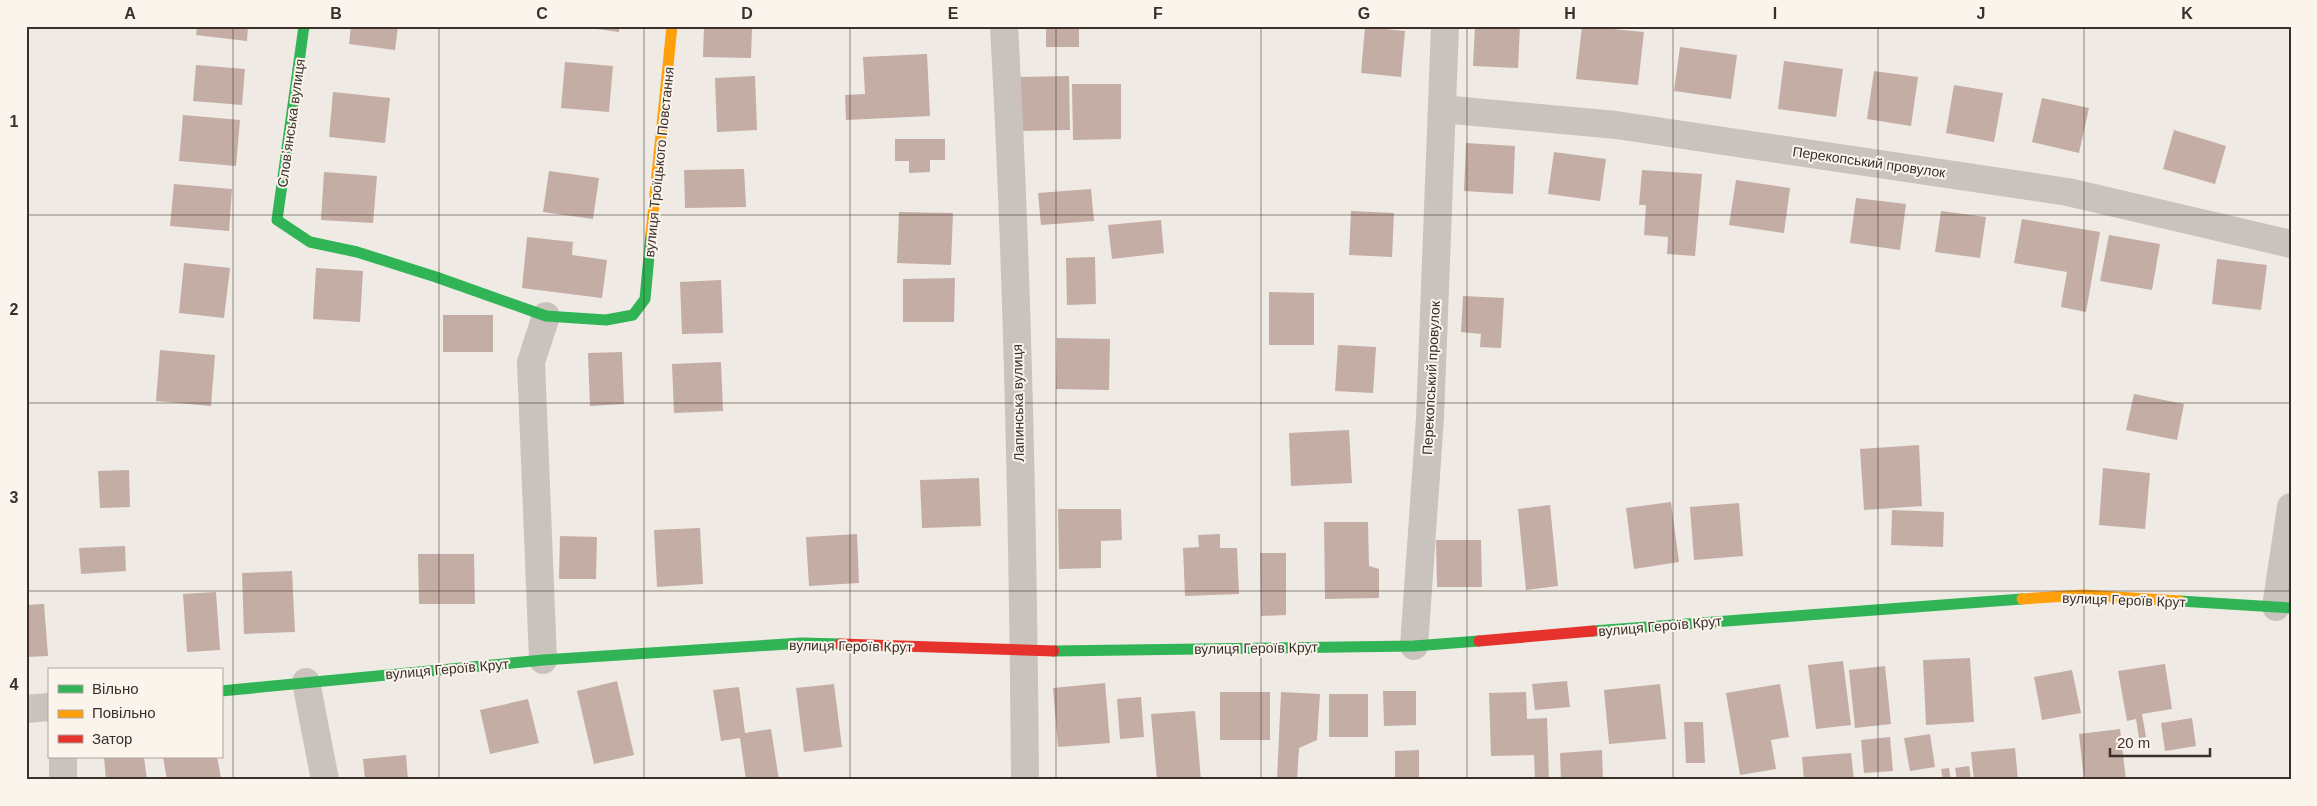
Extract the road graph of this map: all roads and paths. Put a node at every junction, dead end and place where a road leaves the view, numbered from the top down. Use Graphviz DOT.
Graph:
graph roads {
  1 [pos="304,26"];
  2 [pos="672,26"];
  3 [pos="1004,26"];
  4 [pos="1445,26"];
  5 [pos="1442,109"];
  6 [pos="2291,244"];
  7 [pos="546,316"];
  8 [pos="2291,507"];
  9 [pos="2283,608"];
  10 [pos="1414,646"];
  11 [pos="1024,651"];
  12 [pos="543,660"];
  13 [pos="306,682"];
  14 [pos="222,691"];
  15 [pos="48,707"];
  16 [pos="26,709"];
  17 [pos="63,758"];
  18 [pos="63,780"];
  19 [pos="325,780"];
  20 [pos="1025,780"];
  1 -- 7 [label="street, Словʼянська вулиця"];
  2 -- 7 [label="street, вулиця Троїцького Повстання"];
  3 -- 11 [label="street, Лапинська вулиця"];
  4 -- 5 [label="street, Перекопський провулок"];
  5 -- 6 [label="street, Перекопський провулок"];
  5 -- 10 [label="street, Перекопський провулок"];
  7 -- 12 [label="street"];
  8 -- 9 [label="street"];
  9 -- 10 [label="street, вулиця Героїв Крут"];
  10 -- 11 [label="street, вулиця Героїв Крут"];
  11 -- 12 [label="street, вулиця Героїв Крут"];
  11 -- 20 [label="street, Лапинська вулиця"];
  12 -- 13 [label="street, вулиця Героїв Крут"];
  13 -- 14 [label="street, вулиця Героїв Крут"];
  13 -- 19 [label="street"];
  15 -- 16 [label="street"];
  17 -- 18 [label="street"];
}
